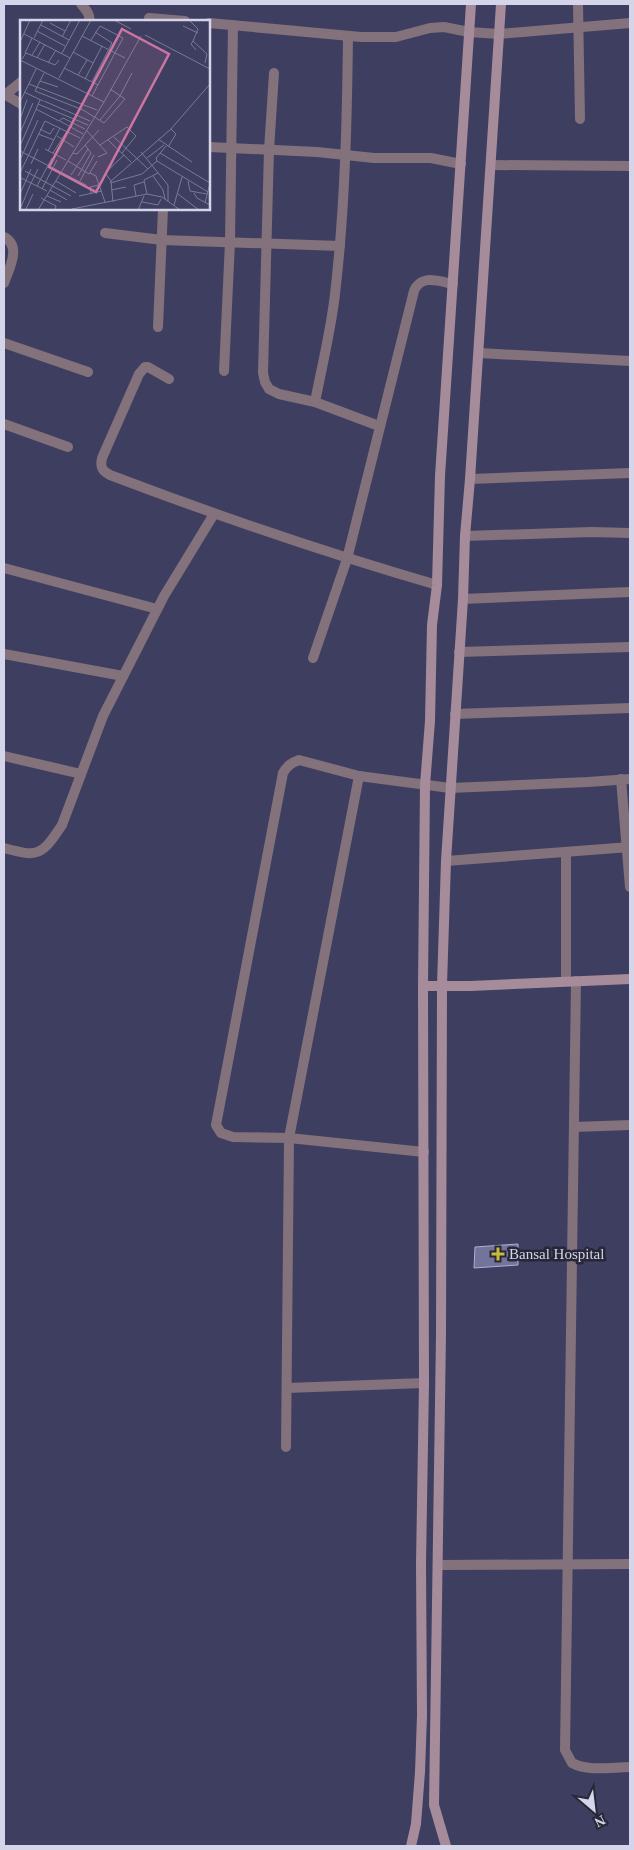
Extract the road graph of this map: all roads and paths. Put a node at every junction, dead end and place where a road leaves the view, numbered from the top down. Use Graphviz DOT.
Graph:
graph roads {
  1 [pos="81,4"];
  2 [pos="471,4"];
  3 [pos="501,4"];
  4 [pos="578,4"];
  5 [pos="149,18"];
  6 [pos="89,20"];
  7 [pos="173,20"];
  8 [pos="210,23"];
  9 [pos="630,23"];
  10 [pos="233,25"];
  11 [pos="578,27"];
  12 [pos="469,32"];
  13 [pos="499,34"];
  14 [pos="348,36"];
  15 [pos="274,73"];
  16 [pos="20,83"];
  17 [pos="5,94"];
  18 [pos="20,103"];
  19 [pos="580,119"];
  20 [pos="210,147"];
  21 [pos="230,148"];
  22 [pos="269,150"];
  23 [pos="346,155"];
  24 [pos="460,164"];
  25 [pos="491,165"];
  26 [pos="630,166"];
  27 [pos="163,210"];
  28 [pos="105,233"];
  29 [pos="4,238"];
  30 [pos="162,240"];
  31 [pos="230,242"];
  32 [pos="266,243"];
  33 [pos="340,246"];
  34 [pos="4,284"];
  35 [pos="453,284"];
  36 [pos="158,326"];
  37 [pos="4,342"];
  38 [pos="478,353"];
  39 [pos="630,361"];
  40 [pos="224,371"];
  41 [pos="88,372"];
  42 [pos="169,379"];
  43 [pos="315,402"];
  44 [pos="4,424"];
  45 [pos="379,426"];
  46 [pos="68,447"];
  47 [pos="630,473"];
  48 [pos="470,479"];
  49 [pos="219,516"];
  50 [pos="630,533"];
  51 [pos="465,536"];
  52 [pos="347,559"];
  53 [pos="4,568"];
  54 [pos="437,585"];
  55 [pos="630,592"];
  56 [pos="463,599"];
  57 [pos="157,609"];
  58 [pos="630,647"];
  59 [pos="459,652"];
  60 [pos="4,654"];
  61 [pos="313,658"];
  62 [pos="123,676"];
  63 [pos="630,708"];
  64 [pos="455,714"];
  65 [pos="4,756"];
  66 [pos="80,774"];
  67 [pos="359,776"];
  68 [pos="625,779"];
  69 [pos="425,785"];
  70 [pos="450,788"];
  71 [pos="629,847"];
  72 [pos="4,848"];
  73 [pos="566,852"];
  74 [pos="446,861"];
  75 [pos="630,887"];
  76 [pos="630,979"];
  77 [pos="571,981"];
  78 [pos="442,985"];
  79 [pos="423,986"];
  80 [pos="630,1125"];
  81 [pos="574,1127"];
  82 [pos="289,1138"];
  83 [pos="424,1152"];
  84 [pos="424,1383"];
  85 [pos="287,1388"];
  86 [pos="286,1447"];
  87 [pos="630,1564"];
  88 [pos="438,1565"];
  89 [pos="567,1565"];
  90 [pos="630,1767"];
  91 [pos="411,1846"];
  92 [pos="446,1846"];
  1 -- 6 [label="street"];
  2 -- 12 [label="main road"];
  3 -- 13 [label="main road"];
  4 -- 11 [label="street"];
  5 -- 7 [label="street"];
  8 -- 10 [label="street"];
  9 -- 11 [label="street"];
  10 -- 14 [label="street"];
  10 -- 21 [label="street"];
  11 -- 13 [label="street"];
  11 -- 19 [label="street"];
  12 -- 13 [label="street"];
  12 -- 14 [label="street"];
  12 -- 24 [label="main road"];
  13 -- 25 [label="main road"];
  14 -- 23 [label="street"];
  15 -- 22 [label="street"];
  16 -- 17 [label="street"];
  17 -- 18 [label="street"];
  20 -- 21 [label="street"];
  21 -- 22 [label="street"];
  21 -- 31 [label="street"];
  22 -- 23 [label="street"];
  22 -- 32 [label="street"];
  23 -- 24 [label="street"];
  23 -- 33 [label="street"];
  24 -- 35 [label="main road"];
  25 -- 26 [label="street"];
  25 -- 38 [label="main road"];
  27 -- 30 [label="street"];
  28 -- 30 [label="street"];
  29 -- 34 [label="street"];
  30 -- 31 [label="street"];
  30 -- 36 [label="street"];
  31 -- 32 [label="street"];
  31 -- 40 [label="street"];
  32 -- 33 [label="street"];
  32 -- 43 [label="street"];
  33 -- 43 [label="street"];
  35 -- 45 [label="street"];
  35 -- 54 [label="main road"];
  37 -- 41 [label="street"];
  38 -- 39 [label="street"];
  38 -- 48 [label="main road"];
  42 -- 49 [label="street"];
  43 -- 45 [label="street"];
  44 -- 46 [label="street"];
  45 -- 52 [label="street"];
  47 -- 48 [label="street"];
  48 -- 51 [label="main road"];
  49 -- 52 [label="street"];
  49 -- 57 [label="street"];
  50 -- 51 [label="street"];
  51 -- 56 [label="main road"];
  52 -- 54 [label="street"];
  52 -- 61 [label="street"];
  53 -- 57 [label="street"];
  54 -- 69 [label="main road"];
  55 -- 56 [label="street"];
  56 -- 59 [label="main road"];
  57 -- 62 [label="street"];
  58 -- 59 [label="street"];
  59 -- 64 [label="main road"];
  60 -- 62 [label="street"];
  62 -- 66 [label="street"];
  63 -- 64 [label="street"];
  64 -- 70 [label="main road"];
  65 -- 66 [label="street"];
  66 -- 72 [label="street"];
  67 -- 69 [label="street"];
  67 -- 82 [label="street"];
  67 -- 82 [label="street"];
  68 -- 70 [label="street"];
  68 -- 71 [label="street"];
  69 -- 70 [label="street"];
  69 -- 79 [label="main road"];
  70 -- 74 [label="main road"];
  71 -- 73 [label="street"];
  71 -- 75 [label="street"];
  73 -- 74 [label="street"];
  73 -- 77 [label="street"];
  74 -- 78 [label="main road"];
  76 -- 77 [label="main road"];
  77 -- 78 [label="main road"];
  77 -- 81 [label="street"];
  78 -- 79 [label="main road"];
  78 -- 88 [label="main road"];
  79 -- 83 [label="main road"];
  80 -- 81 [label="street"];
  81 -- 89 [label="street"];
  82 -- 83 [label="street"];
  82 -- 85 [label="street"];
  83 -- 84 [label="main road"];
  84 -- 85 [label="street"];
  84 -- 91 [label="main road"];
  85 -- 86 [label="street"];
  87 -- 89 [label="street"];
  88 -- 89 [label="street"];
  88 -- 92 [label="main road"];
  89 -- 90 [label="street"];
}
